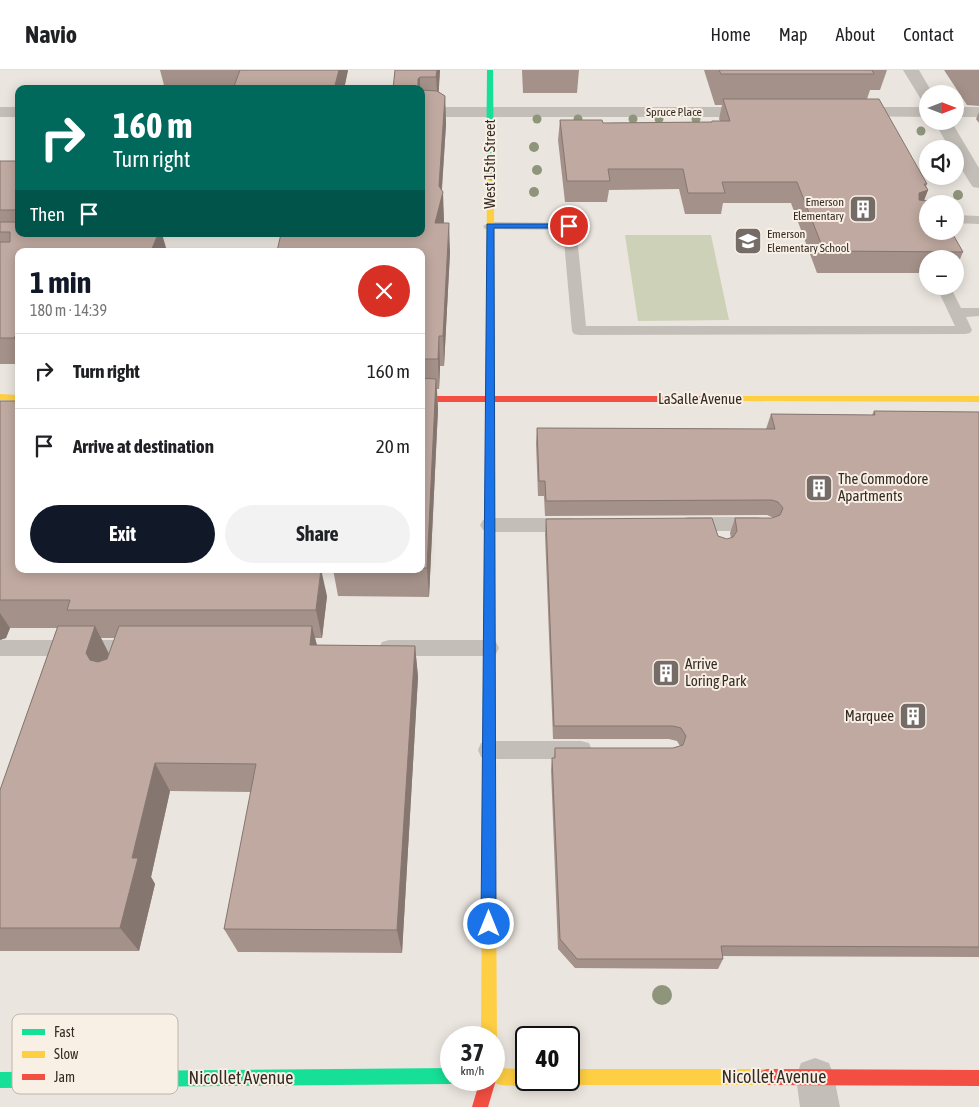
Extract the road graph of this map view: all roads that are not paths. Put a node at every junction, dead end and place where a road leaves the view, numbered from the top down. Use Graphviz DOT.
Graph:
graph roads {
  1 [pos="490,70"];
  2 [pos="911,70"];
  3 [pos="920,85"];
  4 [pos="0,112"];
  5 [pos="15,112"];
  6 [pos="425,112"];
  7 [pos="491,112"];
  8 [pos="768,112"];
  9 [pos="837,112"];
  10 [pos="919,112"];
  11 [pos="964,112"];
  12 [pos="979,112"];
  13 [pos="947,130"];
  14 [pos="979,183"];
  15 [pos="964,219"];
  16 [pos="979,220"];
  17 [pos="490,226"];
  18 [pos="947,295"];
  19 [pos="979,312"];
  20 [pos="956,313"];
  21 [pos="0,397"];
  22 [pos="15,398"];
  23 [pos="425,399"];
  24 [pos="490,399"];
  25 [pos="979,399"];
  26 [pos="668,524"];
  27 [pos="767,524"];
  28 [pos="489,525"];
  29 [pos="589,525"];
  30 [pos="0,648"];
  31 [pos="156,648"];
  32 [pos="375,648"];
  33 [pos="489,648"];
  34 [pos="489,750"];
  35 [pos="601,750"];
  36 [pos="489,1026"];
  37 [pos="440,1076"];
  38 [pos="178,1078"];
  39 [pos="580,1078"];
  40 [pos="979,1078"];
  41 [pos="485,1091"];
  42 [pos="492,1091"];
  43 [pos="817,1092"];
  44 [pos="494,1098"];
  45 [pos="480,1107"];
  1 -- 7 [label="street, West 15th Street"];
  2 -- 3 [label="street"];
  4 -- 5 [label="street"];
  6 -- 7 [label="street, Spruce Place"];
  7 -- 8 [label="street, Spruce Place"];
  7 -- 17 [label="street, West 15th Street"];
  9 -- 10 [label="street"];
  11 -- 12 [label="street"];
  13 -- 14 [label="street"];
  15 -- 16 [label="lane"];
  17 -- 20 [label="lane"];
  17 -- 24 [label="street, West 15th Street"];
  18 -- 20 [label="lane"];
  19 -- 20 [label="lane"];
  21 -- 22 [label="street"];
  23 -- 24 [label="street, LaSalle Avenue"];
  24 -- 25 [label="street, LaSalle Avenue"];
  24 -- 28 [label="street, West 15th Street"];
  26 -- 27 [label="lane"];
  28 -- 29 [label="lane"];
  28 -- 33 [label="street, West 15th Street"];
  30 -- 31 [label="lane"];
  32 -- 33 [label="lane"];
  33 -- 34 [label="street, West 15th Street"];
  34 -- 35 [label="lane"];
  34 -- 36 [label="street, West 15th Street"];
  37 -- 38 [label="street, Nicollet Avenue"];
  39 -- 43 [label="street, Nicollet Avenue"];
  40 -- 43 [label="street, Nicollet Avenue"];
  41 -- 45 [label="street"];
  42 -- 44 [label="street"];
}
